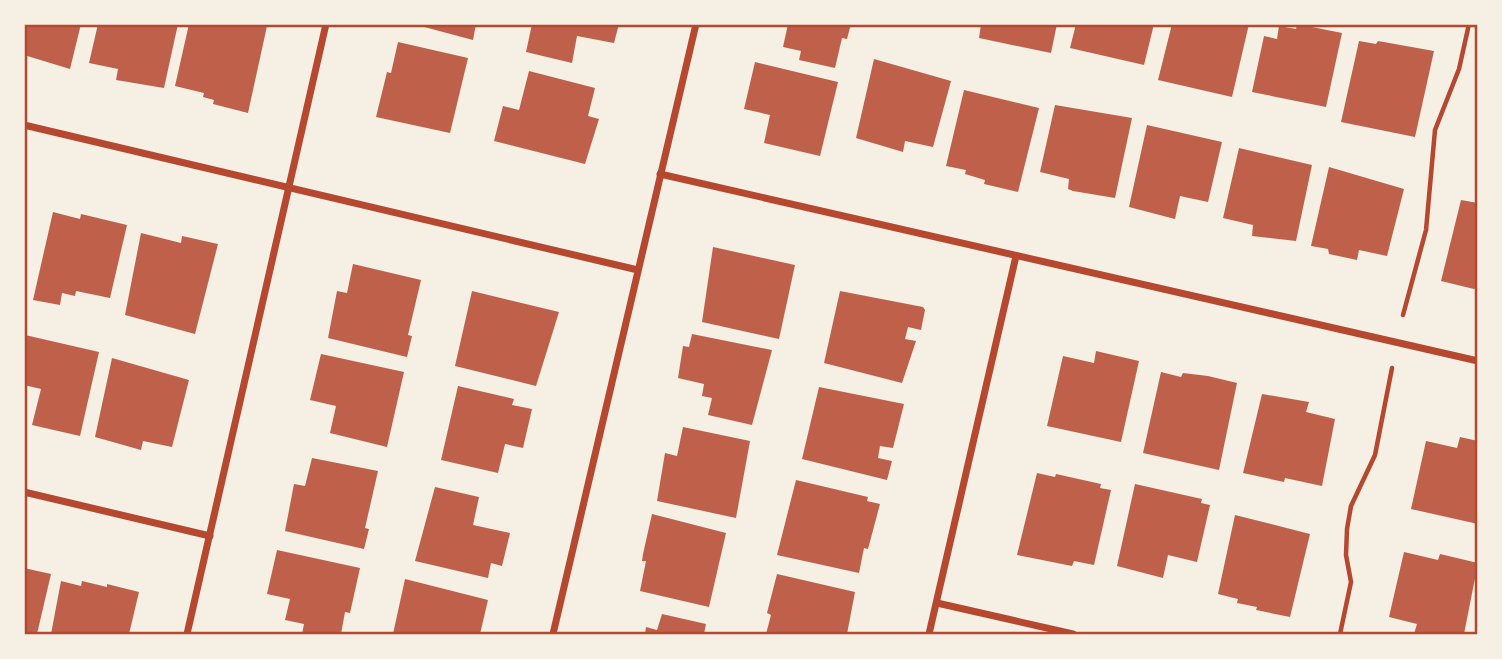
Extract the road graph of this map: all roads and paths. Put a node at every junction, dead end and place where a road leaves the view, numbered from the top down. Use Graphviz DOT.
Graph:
graph roads {
  1 [pos="327,24"];
  2 [pos="696,24"];
  3 [pos="24,125"];
  4 [pos="660,174"];
  5 [pos="290,186"];
  6 [pos="1016,256"];
  7 [pos="638,270"];
  8 [pos="1478,361"];
  9 [pos="24,492"];
  10 [pos="210,536"];
  11 [pos="937,603"];
  12 [pos="187,635"];
  13 [pos="553,635"];
  14 [pos="929,635"];
  15 [pos="1073,635"];
  1 -- 5 [label="street"];
  2 -- 4 [label="street"];
  3 -- 5 [label="street"];
  4 -- 6 [label="street"];
  4 -- 7 [label="street"];
  5 -- 7 [label="street"];
  5 -- 10 [label="street"];
  6 -- 8 [label="street"];
  6 -- 11 [label="street"];
  7 -- 13 [label="street"];
  9 -- 10 [label="street"];
  10 -- 12 [label="street"];
  11 -- 14 [label="street"];
  11 -- 15 [label="street"];
}
